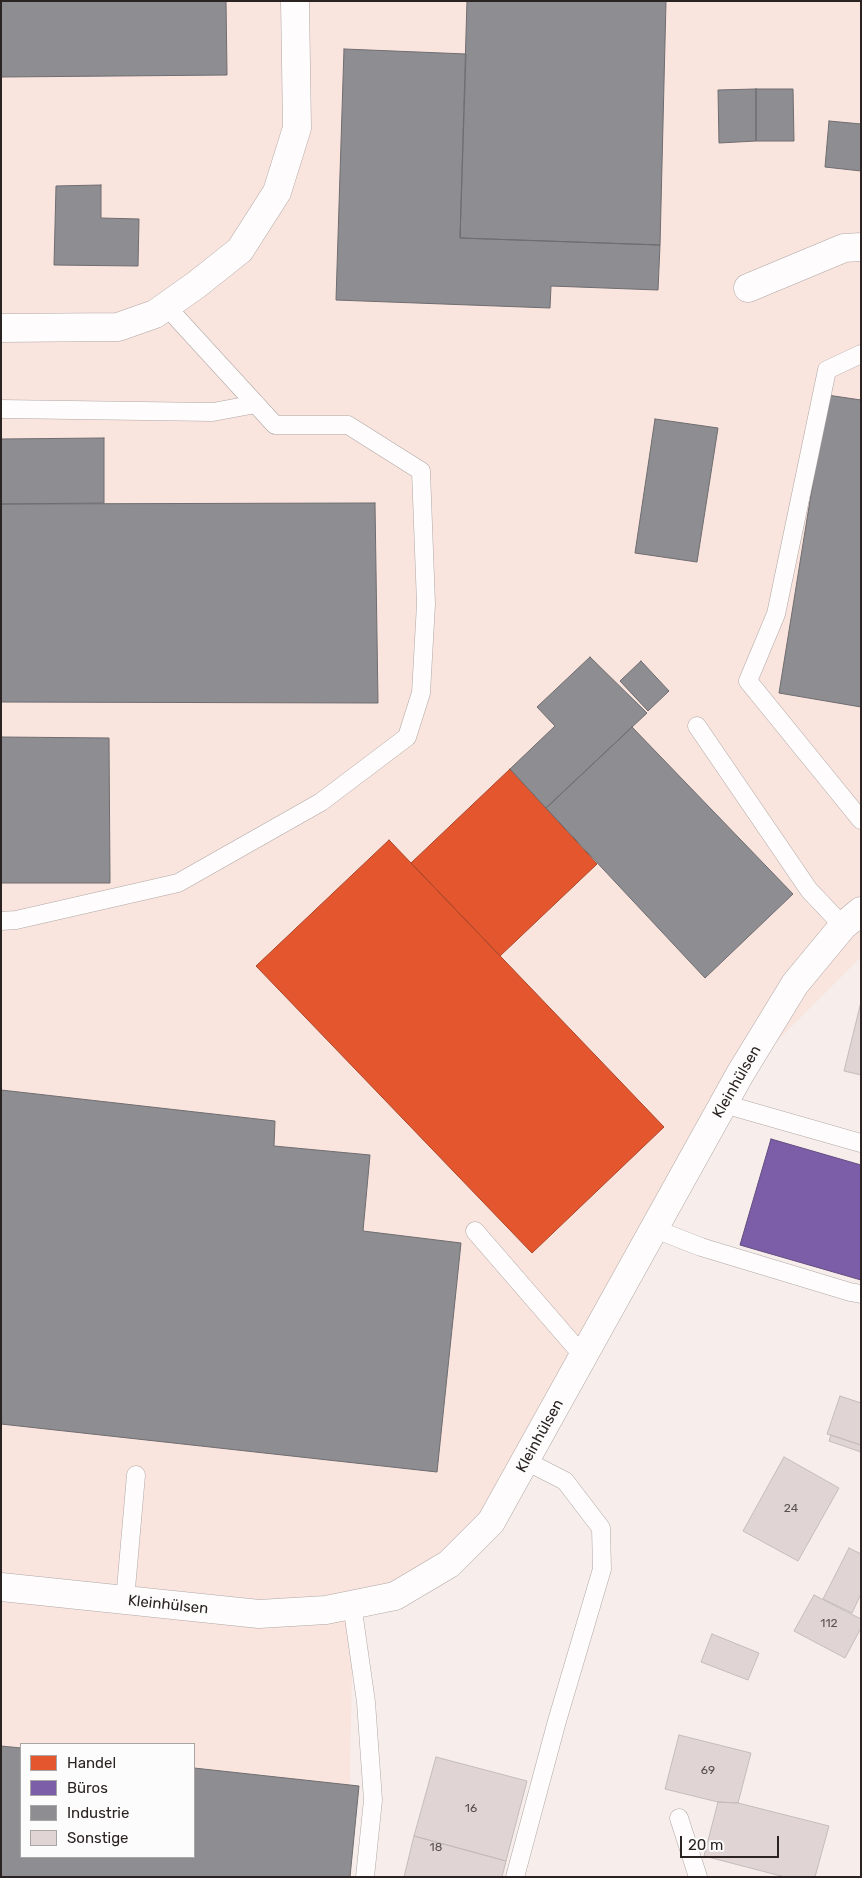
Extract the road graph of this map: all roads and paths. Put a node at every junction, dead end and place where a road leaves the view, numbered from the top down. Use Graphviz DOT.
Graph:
graph roads {
  1 [pos="295,1"];
  2 [pos="861,247"];
  3 [pos="748,288"];
  4 [pos="166,306"];
  5 [pos="1,328"];
  6 [pos="861,354"];
  7 [pos="256,404"];
  8 [pos="1,409"];
  9 [pos="697,726"];
  10 [pos="861,820"];
  11 [pos="852,919"];
  12 [pos="1,921"];
  13 [pos="724,1104"];
  14 [pos="861,1143"];
  15 [pos="655,1229"];
  16 [pos="475,1231"];
  17 [pos="861,1294"];
  18 [pos="584,1357"];
  19 [pos="526,1461"];
  20 [pos="136,1475"];
  21 [pos="1,1587"];
  22 [pos="125,1600"];
  23 [pos="352,1604"];
  24 [pos="679,1818"];
  25 [pos="365,1877"];
  26 [pos="515,1877"];
  27 [pos="698,1877"];
  1 -- 4 [label="street"];
  2 -- 3 [label="street"];
  4 -- 5 [label="street"];
  4 -- 7 [label="lane"];
  6 -- 10 [label="lane"];
  7 -- 8 [label="lane"];
  7 -- 12 [label="lane"];
  9 -- 11 [label="lane"];
  11 -- 13 [label="street, Kleinhülsen"];
  13 -- 14 [label="lane"];
  13 -- 15 [label="street, Kleinhülsen"];
  15 -- 17 [label="lane"];
  15 -- 18 [label="street, Kleinhülsen"];
  16 -- 18 [label="lane"];
  18 -- 19 [label="street, Kleinhülsen"];
  19 -- 23 [label="street, Kleinhülsen"];
  19 -- 26 [label="lane"];
  20 -- 22 [label="lane"];
  21 -- 22 [label="street, Kleinhülsen"];
  22 -- 23 [label="street, Kleinhülsen"];
  23 -- 25 [label="lane"];
  24 -- 27 [label="lane"];
}
